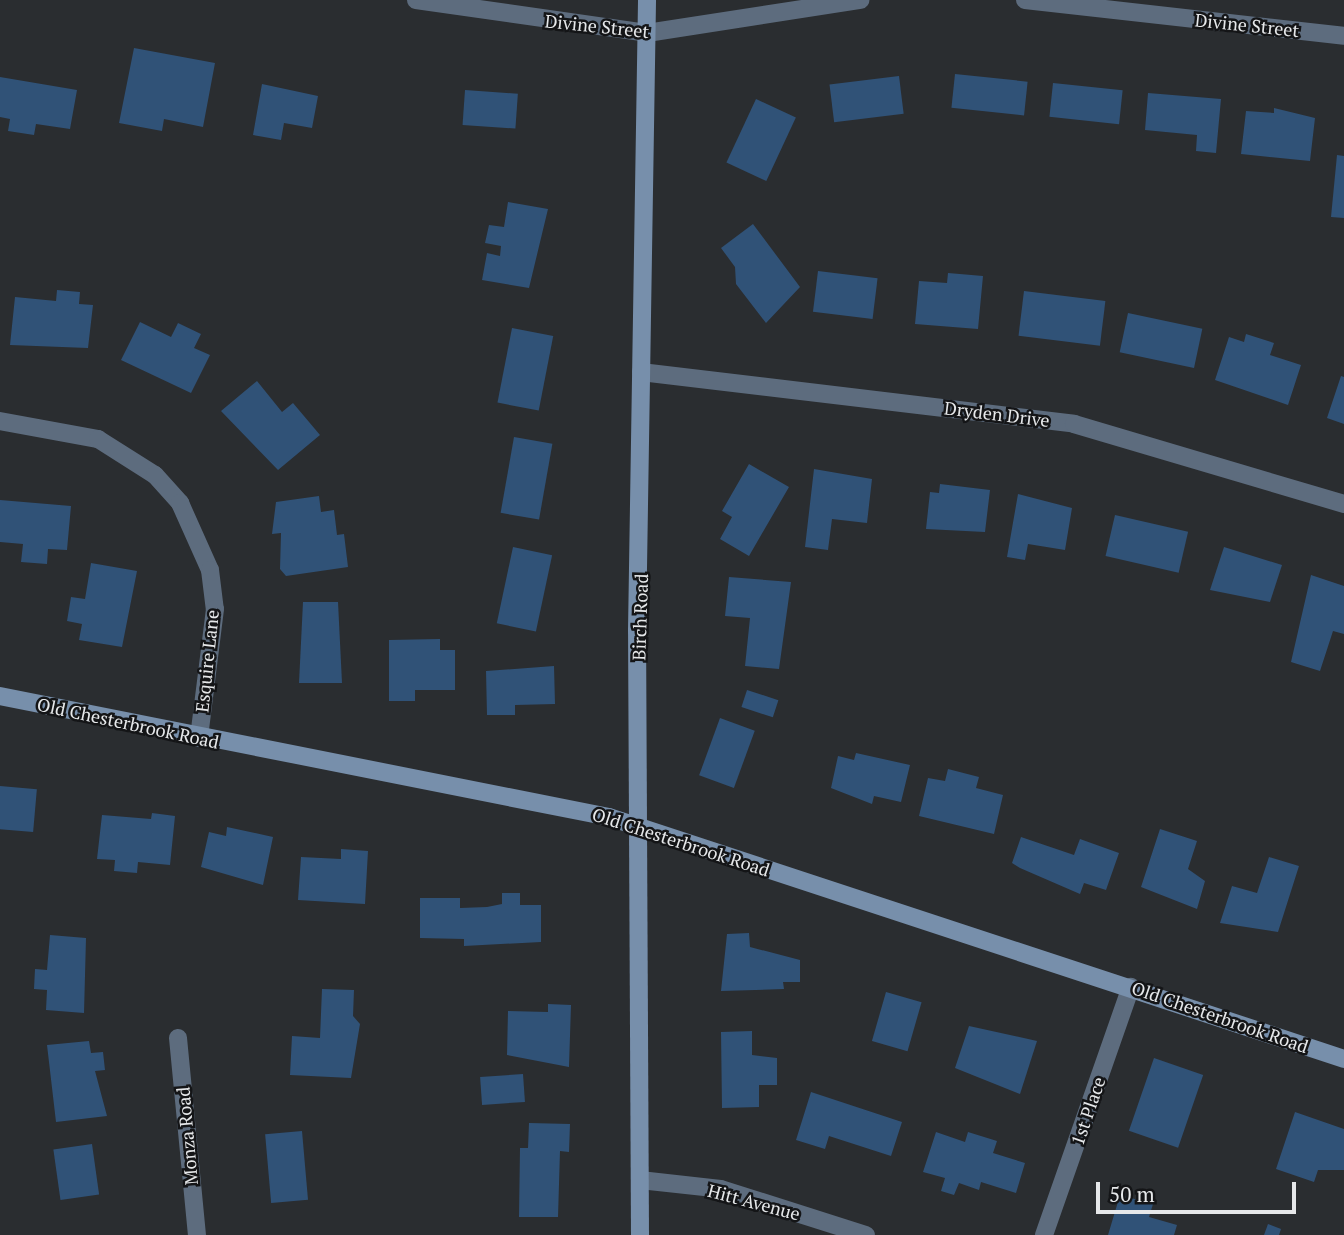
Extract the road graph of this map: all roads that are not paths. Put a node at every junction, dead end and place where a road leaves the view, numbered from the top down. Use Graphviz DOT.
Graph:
graph roads {
  1 [pos="416,0"];
  2 [pos="647,0"];
  3 [pos="860,0"];
  4 [pos="1026,0"];
  5 [pos="647,33"];
  6 [pos="1344,36"];
  7 [pos="641,372"];
  8 [pos="0,421"];
  9 [pos="1344,504"];
  10 [pos="0,696"];
  11 [pos="199,738"];
  12 [pos="642,829"];
  13 [pos="1131,987"];
  14 [pos="178,1038"];
  15 [pos="1344,1059"];
  16 [pos="640,1180"];
  17 [pos="197,1235"];
  18 [pos="640,1235"];
  19 [pos="866,1235"];
  20 [pos="1044,1235"];
  1 -- 5 [label="street, Divine Street"];
  2 -- 5 [label="street, Birch Road"];
  3 -- 5 [label="street, Divine Street"];
  4 -- 6 [label="street, Divine Street"];
  5 -- 7 [label="street, Birch Road"];
  7 -- 9 [label="street, Dryden Drive"];
  7 -- 12 [label="street, Birch Road"];
  8 -- 11 [label="street, Esquire Lane"];
  10 -- 11 [label="street, Old Chesterbrook Road"];
  11 -- 12 [label="street, Old Chesterbrook Road"];
  12 -- 13 [label="street, Old Chesterbrook Road"];
  12 -- 16 [label="street, Birch Road"];
  13 -- 15 [label="street, Old Chesterbrook Road"];
  13 -- 20 [label="street, 1st Place"];
  14 -- 17 [label="street, Monza Road"];
  16 -- 18 [label="street, Birch Road"];
  16 -- 19 [label="street, Hitt Avenue"];
}
